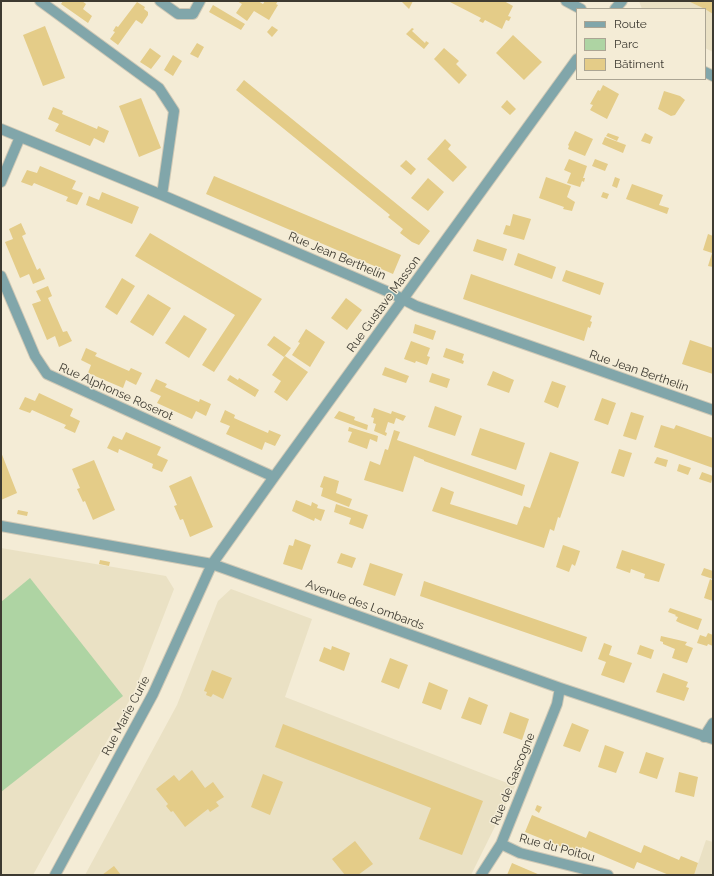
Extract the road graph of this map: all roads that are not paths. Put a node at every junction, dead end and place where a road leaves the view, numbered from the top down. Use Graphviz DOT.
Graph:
graph roads {
  1 [pos="40,1"];
  2 [pos="160,1"];
  3 [pos="200,1"];
  4 [pos="566,1"];
  5 [pos="580,8"];
  6 [pos="576,60"];
  7 [pos="1,129"];
  8 [pos="20,137"];
  9 [pos="1,182"];
  10 [pos="162,195"];
  11 [pos="1,276"];
  12 [pos="4,294"];
  13 [pos="403,300"];
  14 [pos="713,410"];
  15 [pos="274,477"];
  16 [pos="1,526"];
  17 [pos="212,564"];
  18 [pos="560,688"];
  19 [pos="713,723"];
  20 [pos="708,738"];
  21 [pos="501,844"];
  22 [pos="56,875"];
  23 [pos="481,875"];
  24 [pos="608,875"];
  1 -- 10 [label="street"];
  2 -- 3 [label="street"];
  4 -- 5 [label="street"];
  6 -- 13 [label="street, Rue Gustave Masson"];
  7 -- 8 [label="street, Rue Jean Berthelin"];
  8 -- 9 [label="street"];
  8 -- 10 [label="street, Rue Jean Berthelin"];
  10 -- 13 [label="street, Rue Jean Berthelin"];
  11 -- 12 [label="street, Rue Alphonse Roserot"];
  12 -- 15 [label="street, Rue Alphonse Roserot"];
  13 -- 14 [label="street, Rue Jean Berthelin"];
  13 -- 15 [label="street, Rue Gustave Masson"];
  15 -- 17 [label="street, Rue Gustave Masson"];
  16 -- 17 [label="street, Avenue des Lombards"];
  17 -- 18 [label="street, Avenue des Lombards"];
  17 -- 22 [label="street, Rue Marie Curie"];
  18 -- 20 [label="street, Avenue des Lombards"];
  18 -- 21 [label="street, Rue de Gascogne"];
  19 -- 20 [label="street"];
  21 -- 23 [label="street, Rue de Gascogne"];
  21 -- 24 [label="street, Rue du Poitou"];
}
